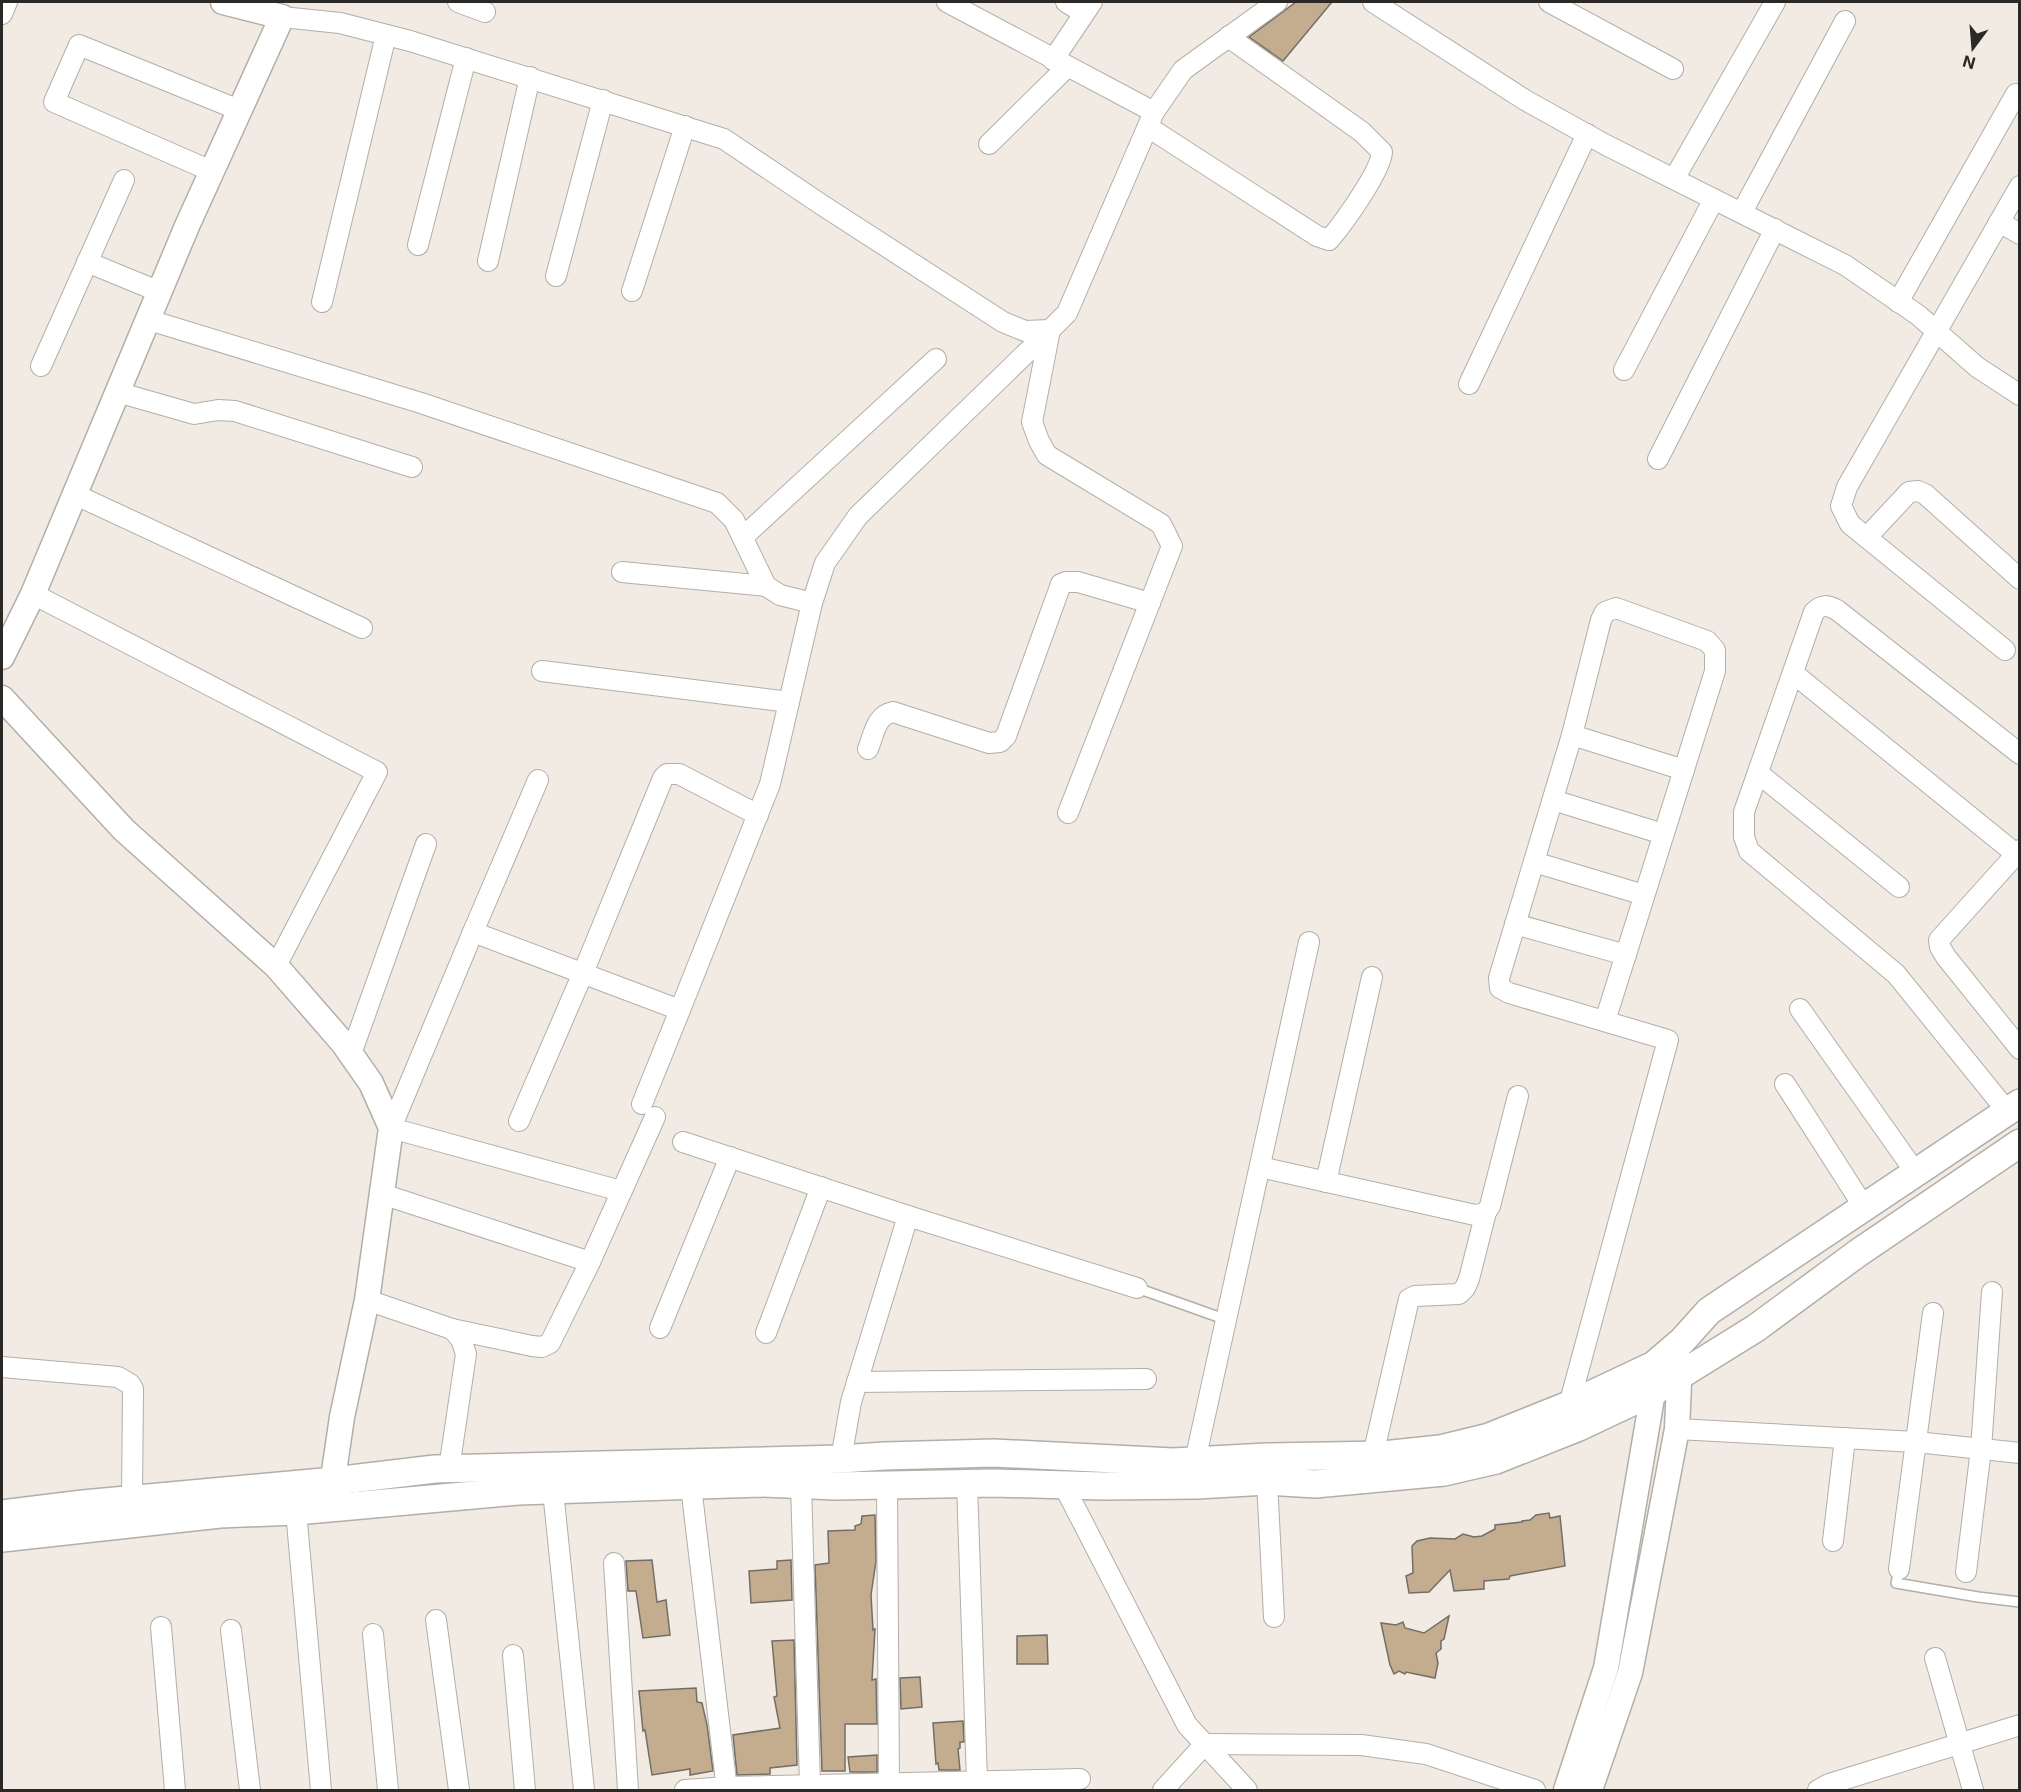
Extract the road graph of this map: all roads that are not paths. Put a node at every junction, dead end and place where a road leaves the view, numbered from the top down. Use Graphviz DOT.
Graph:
graph roads {
  1 [pos="7,2"];
  2 [pos="224,2"];
  3 [pos="458,2"];
  4 [pos="947,2"];
  5 [pos="1066,2"];
  6 [pos="1276,2"];
  7 [pos="1373,2"];
  8 [pos="1549,2"];
  9 [pos="1775,2"];
  10 [pos="1088,7"];
  11 [pos="285,9"];
  12 [pos="485,12"];
  13 [pos="2,14"];
  14 [pos="1845,21"];
  15 [pos="386,35"];
  16 [pos="1229,36"];
  17 [pos="466,58"];
  18 [pos="1060,63"];
  19 [pos="1673,69"];
  20 [pos="530,77"];
  21 [pos="2016,94"];
  22 [pos="603,100"];
  23 [pos="239,110"];
  24 [pos="1151,120"];
  25 [pos="685,126"];
  26 [pos="1587,134"];
  27 [pos="989,144"];
  28 [pos="211,171"];
  29 [pos="1674,179"];
  30 [pos="124,180"];
  31 [pos="2019,186"];
  32 [pos="1714,199"];
  33 [pos="1742,212"];
  34 [pos="1999,222"];
  35 [pos="1775,229"];
  36 [pos="2019,234"];
  37 [pos="418,245"];
  38 [pos="488,261"];
  39 [pos="87,262"];
  40 [pos="556,276"];
  41 [pos="632,291"];
  42 [pos="160,292"];
  43 [pos="322,302"];
  44 [pos="1898,302"];
  45 [pos="148,320"];
  46 [pos="1050,330"];
  47 [pos="1937,332"];
  48 [pos="936,359"];
  49 [pos="41,366"];
  50 [pos="1623,370"];
  51 [pos="1469,384"];
  52 [pos="117,392"];
  53 [pos="2019,395"];
  54 [pos="1658,459"];
  55 [pos="412,467"];
  56 [pos="74,494"];
  57 [pos="742,537"];
  58 [pos="1867,537"];
  59 [pos="622,572"];
  60 [pos="2019,579"];
  61 [pos="766,586"];
  62 [pos="33,594"];
  63 [pos="812,603"];
  64 [pos="1150,603"];
  65 [pos="362,628"];
  66 [pos="2005,650"];
  67 [pos="2,657"];
  68 [pos="542,671"];
  69 [pos="1794,673"];
  70 [pos="2,698"];
  71 [pos="789,702"];
  72 [pos="1572,735"];
  73 [pos="868,749"];
  74 [pos="2019,754"];
  75 [pos="1684,770"];
  76 [pos="1758,773"];
  77 [pos="538,780"];
  78 [pos="1553,800"];
  79 [pos="1068,813"];
  80 [pos="758,814"];
  81 [pos="1663,834"];
  82 [pos="426,844"];
  83 [pos="2018,851"];
  84 [pos="1534,862"];
  85 [pos="1899,887"];
  86 [pos="1644,895"];
  87 [pos="1515,924"];
  88 [pos="473,932"];
  89 [pos="1309,942"];
  90 [pos="1626,955"];
  91 [pos="276,966"];
  92 [pos="583,973"];
  93 [pos="1372,977"];
  94 [pos="1800,1009"];
  95 [pos="680,1010"];
  96 [pos="1605,1021"];
  97 [pos="2019,1049"];
  98 [pos="351,1054"];
  99 [pos="1785,1084"];
  100 [pos="1518,1096"];
  101 [pos="2013,1107"];
  102 [pos="519,1121"];
  103 [pos="391,1128"];
  104 [pos="683,1142"];
  105 [pos="2019,1143"];
  106 [pos="730,1157"];
  107 [pos="1260,1167"];
  108 [pos="1916,1173"];
  109 [pos="1326,1182"];
  110 [pos="821,1187"];
  111 [pos="621,1191"];
  112 [pos="382,1194"];
  113 [pos="1864,1207"];
  114 [pos="1486,1212"];
  115 [pos="908,1216"];
  116 [pos="590,1262"];
  117 [pos="1137,1288"];
  118 [pos="1992,1292"];
  119 [pos="367,1300"];
  120 [pos="1933,1313"];
  121 [pos="1227,1320"];
  122 [pos="660,1328"];
  123 [pos="452,1329"];
  124 [pos="766,1333"];
  125 [pos="1682,1341"];
  126 [pos="1654,1365"];
  127 [pos="2,1367"];
  128 [pos="1678,1377"];
  129 [pos="1146,1379"];
  130 [pos="857,1382"];
  131 [pos="1653,1392"];
  132 [pos="1569,1406"];
  133 [pos="1677,1429"];
  134 [pos="1845,1438"];
  135 [pos="1916,1442"];
  136 [pos="1981,1449"];
  137 [pos="2019,1453"];
  138 [pos="1373,1455"];
  139 [pos="841,1459"];
  140 [pos="1196,1461"];
  141 [pos="449,1469"];
  142 [pos="334,1481"];
  143 [pos="1267,1481"];
  144 [pos="887,1484"];
  145 [pos="967,1484"];
  146 [pos="801,1485"];
  147 [pos="691,1486"];
  148 [pos="1064,1486"];
  149 [pos="553,1491"];
  150 [pos="132,1499"];
  151 [pos="328,1508"];
  152 [pos="296,1511"];
  153 [pos="2,1514"];
  154 [pos="2,1538"];
  155 [pos="1833,1541"];
  156 [pos="614,1563"];
  157 [pos="1899,1569"];
  158 [pos="1966,1572"];
  159 [pos="2019,1602"];
  160 [pos="1274,1617"];
  161 [pos="436,1620"];
  162 [pos="161,1627"];
  163 [pos="231,1630"];
  164 [pos="374,1634"];
  165 [pos="513,1655"];
  166 [pos="1935,1658"];
  167 [pos="175,1689"];
  168 [pos="2019,1725"];
  169 [pos="1959,1743"];
  170 [pos="1205,1744"];
  171 [pos="1080,1779"];
  172 [pos="977,1781"];
  173 [pos="889,1783"];
  174 [pos="810,1785"];
  175 [pos="727,1789"];
  176 [pos="175,1791"];
  177 [pos="180,1791"];
  178 [pos="250,1791"];
  179 [pos="321,1791"];
  180 [pos="388,1791"];
  181 [pos="459,1791"];
  182 [pos="525,1791"];
  183 [pos="584,1791"];
  184 [pos="628,1791"];
  185 [pos="685,1791"];
  186 [pos="1163,1791"];
  187 [pos="1247,1791"];
  188 [pos="1535,1791"];
  189 [pos="1566,1791"];
  190 [pos="1590,1791"];
  191 [pos="1818,1791"];
  192 [pos="1973,1791"];
  1 -- 13 [label="street"];
  2 -- 11 [label="street"];
  3 -- 12 [label="street"];
  4 -- 18 [label="street"];
  5 -- 10 [label="street"];
  6 -- 16 [label="street"];
  7 -- 26 [label="street"];
  8 -- 19 [label="street"];
  9 -- 29 [label="street"];
  10 -- 18 [label="street"];
  11 -- 15 [label="street"];
  11 -- 23 [label="street"];
  14 -- 33 [label="street"];
  15 -- 17 [label="street"];
  15 -- 43 [label="street"];
  16 -- 24 [label="street"];
  16 -- 24 [label="street"];
  17 -- 20 [label="street"];
  17 -- 37 [label="street"];
  18 -- 24 [label="street"];
  18 -- 27 [label="street"];
  20 -- 22 [label="street"];
  20 -- 38 [label="street"];
  21 -- 44 [label="street"];
  22 -- 25 [label="street"];
  22 -- 40 [label="street"];
  23 -- 28 [label="street"];
  23 -- 28 [label="street"];
  24 -- 46 [label="street"];
  25 -- 41 [label="street"];
  25 -- 46 [label="street"];
  26 -- 29 [label="street"];
  26 -- 51 [label="street"];
  28 -- 42 [label="street"];
  29 -- 32 [label="street"];
  30 -- 39 [label="street"];
  31 -- 34 [label="street"];
  32 -- 33 [label="street"];
  32 -- 50 [label="street"];
  33 -- 35 [label="street"];
  34 -- 36 [label="street"];
  34 -- 47 [label="street"];
  35 -- 44 [label="street"];
  35 -- 54 [label="street"];
  39 -- 42 [label="street"];
  39 -- 49 [label="street"];
  42 -- 45 [label="street"];
  44 -- 47 [label="street"];
  45 -- 52 [label="street"];
  45 -- 57 [label="street"];
  46 -- 63 [label="street"];
  46 -- 64 [label="street"];
  47 -- 53 [label="street"];
  47 -- 58 [label="street"];
  48 -- 57 [label="street"];
  52 -- 55 [label="street"];
  52 -- 56 [label="street"];
  56 -- 62 [label="street"];
  56 -- 65 [label="street"];
  57 -- 61 [label="street"];
  58 -- 60 [label="street"];
  58 -- 66 [label="street"];
  59 -- 61 [label="street"];
  61 -- 63 [label="street"];
  62 -- 67 [label="street"];
  62 -- 91 [label="street"];
  63 -- 71 [label="street"];
  64 -- 73 [label="street"];
  64 -- 79 [label="street"];
  68 -- 71 [label="street"];
  69 -- 74 [label="street"];
  69 -- 76 [label="street"];
  69 -- 83 [label="street"];
  70 -- 91 [label="street"];
  71 -- 80 [label="street"];
  72 -- 75 [label="street"];
  72 -- 75 [label="street"];
  72 -- 78 [label="street"];
  75 -- 81 [label="street"];
  76 -- 85 [label="street"];
  76 -- 101 [label="street"];
  77 -- 88 [label="street"];
  78 -- 81 [label="street"];
  78 -- 84 [label="street"];
  80 -- 92 [label="street"];
  80 -- 95 [label="street"];
  81 -- 86 [label="street"];
  82 -- 98 [label="street"];
  83 -- 97 [label="street"];
  84 -- 86 [label="street"];
  84 -- 87 [label="street"];
  86 -- 90 [label="street"];
  87 -- 90 [label="street"];
  87 -- 96 [label="street"];
  88 -- 92 [label="street"];
  88 -- 103 [label="street"];
  89 -- 107 [label="street"];
  90 -- 96 [label="street"];
  91 -- 98 [label="street"];
  92 -- 95 [label="street"];
  92 -- 102 [label="street"];
  93 -- 109 [label="street"];
  94 -- 108 [label="street"];
  95 -- 111 [label="street"];
  96 -- 132 [label="street"];
  98 -- 103 [label="street"];
  99 -- 113 [label="street"];
  100 -- 114 [label="street"];
  101 -- 108 [label="main road"];
  103 -- 111 [label="street"];
  103 -- 112 [label="street"];
  104 -- 106 [label="street"];
  105 -- 128 [label="main road"];
  106 -- 110 [label="street"];
  106 -- 122 [label="street"];
  107 -- 109 [label="street"];
  107 -- 121 [label="street"];
  108 -- 113 [label="main road"];
  109 -- 114 [label="street"];
  110 -- 115 [label="street"];
  110 -- 124 [label="street"];
  111 -- 116 [label="street"];
  112 -- 116 [label="street"];
  112 -- 119 [label="street"];
  113 -- 125 [label="main road"];
  114 -- 138 [label="street"];
  115 -- 117 [label="street"];
  115 -- 130 [label="street"];
  116 -- 123 [label="street"];
  117 -- 121 [label="lane"];
  118 -- 136 [label="street"];
  119 -- 123 [label="street"];
  119 -- 142 [label="street"];
  120 -- 135 [label="street"];
  121 -- 140 [label="street"];
  123 -- 141 [label="street"];
  125 -- 126 [label="main road"];
  125 -- 128 [label="street"];
  126 -- 131 [label="street"];
  126 -- 132 [label="main road"];
  127 -- 150 [label="street"];
  128 -- 131 [label="main road"];
  128 -- 133 [label="street"];
  129 -- 130 [label="street"];
  130 -- 139 [label="street"];
  131 -- 143 [label="main road"];
  131 -- 189 [label="street"];
  132 -- 138 [label="main road"];
  133 -- 134 [label="street"];
  133 -- 190 [label="street"];
  134 -- 135 [label="street"];
  134 -- 155 [label="street"];
  135 -- 136 [label="street"];
  135 -- 157 [label="street"];
  136 -- 137 [label="street"];
  136 -- 158 [label="street"];
  138 -- 140 [label="main road"];
  139 -- 140 [label="main road"];
  139 -- 141 [label="main road"];
  141 -- 142 [label="main road"];
  142 -- 150 [label="main road"];
  142 -- 151 [label="street"];
  143 -- 148 [label="main road"];
  143 -- 160 [label="street"];
  144 -- 145 [label="main road"];
  144 -- 146 [label="main road"];
  144 -- 173 [label="street"];
  145 -- 148 [label="main road"];
  145 -- 172 [label="street"];
  146 -- 147 [label="main road"];
  146 -- 174 [label="street"];
  147 -- 149 [label="main road"];
  147 -- 175 [label="street"];
  148 -- 170 [label="street"];
  149 -- 151 [label="main road"];
  149 -- 183 [label="street"];
  150 -- 153 [label="main road"];
  151 -- 152 [label="main road"];
  152 -- 154 [label="main road"];
  152 -- 179 [label="street"];
  156 -- 184 [label="street"];
  157 -- 159 [label="lane"];
  161 -- 181 [label="street"];
  162 -- 176 [label="street"];
  163 -- 178 [label="street"];
  164 -- 180 [label="street"];
  165 -- 182 [label="street"];
  166 -- 169 [label="street"];
  167 -- 177 [label="street"];
  168 -- 169 [label="street"];
  169 -- 191 [label="street"];
  169 -- 192 [label="street"];
  170 -- 186 [label="street"];
  170 -- 187 [label="street"];
  170 -- 188 [label="street"];
  171 -- 172 [label="street"];
  172 -- 173 [label="street"];
  173 -- 174 [label="street"];
  174 -- 175 [label="street"];
  175 -- 185 [label="street"];
}
